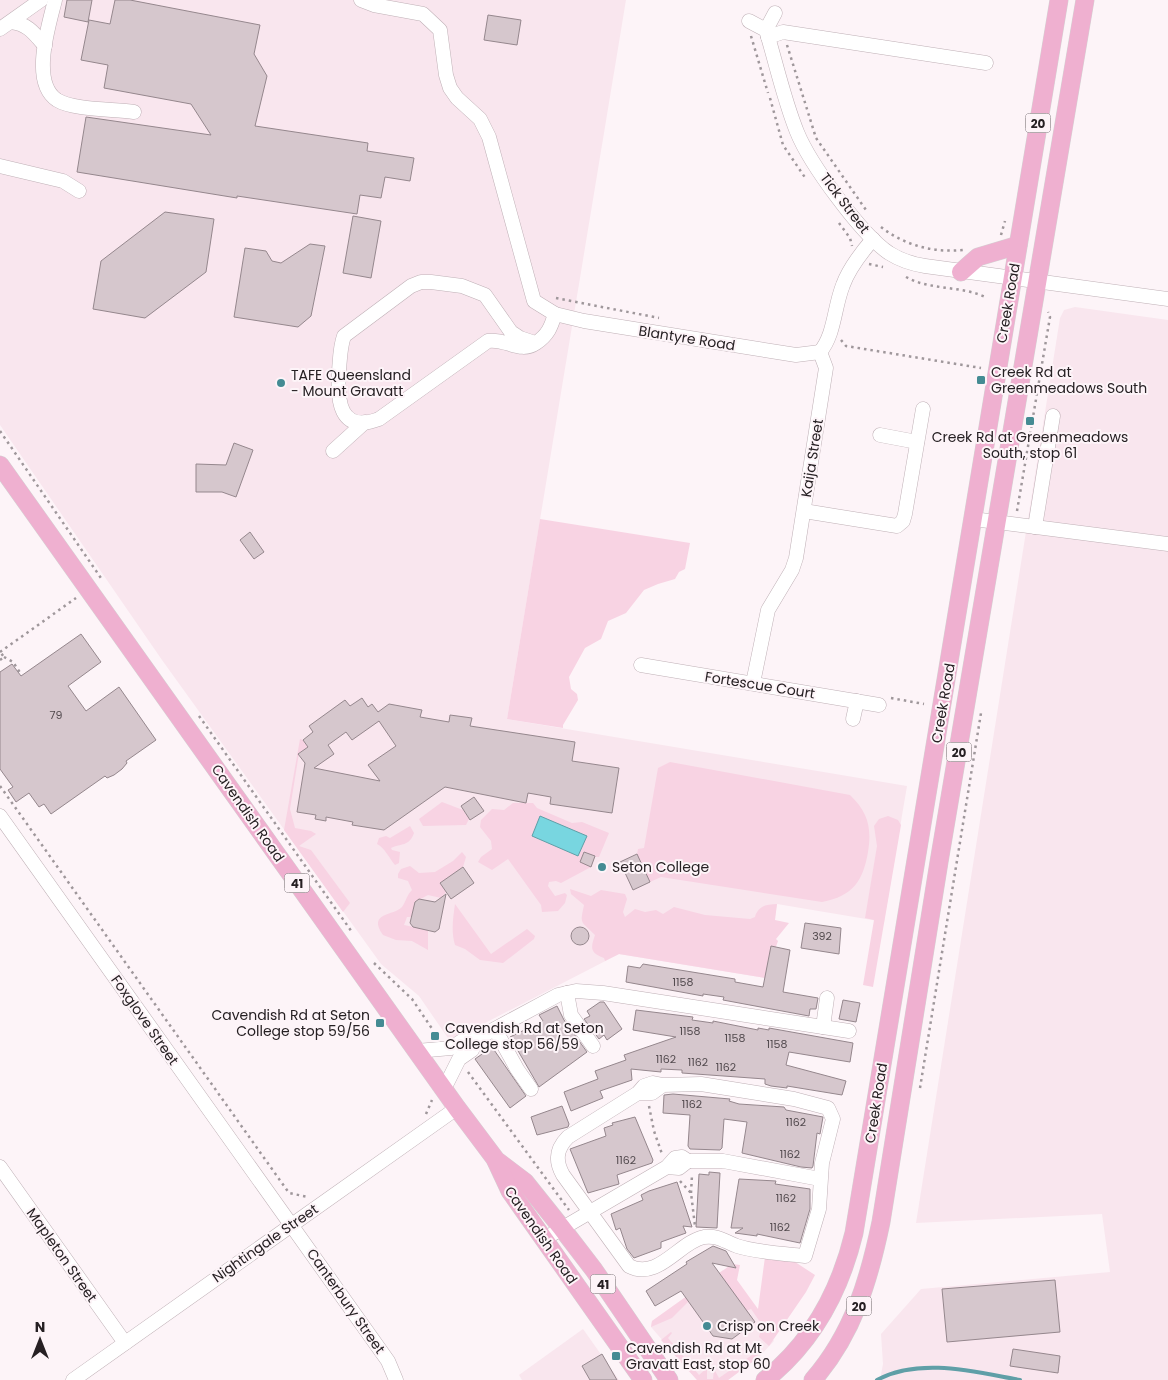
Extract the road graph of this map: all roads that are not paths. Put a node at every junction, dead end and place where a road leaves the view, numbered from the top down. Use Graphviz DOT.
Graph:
graph roads {
  1 [pos="40,0"];
  2 [pos="55,0"];
  3 [pos="362,0"];
  4 [pos="1059,0"];
  5 [pos="1085,0"];
  6 [pos="775,13"];
  7 [pos="749,20"];
  8 [pos="5,26"];
  9 [pos="767,34"];
  10 [pos="45,46"];
  11 [pos="986,63"];
  12 [pos="134,112"];
  13 [pos="0,166"];
  14 [pos="79,190"];
  15 [pos="872,239"];
  16 [pos="1018,245"];
  17 [pos="962,272"];
  18 [pos="1012,279"];
  19 [pos="1038,282"];
  20 [pos="1168,300"];
  21 [pos="555,314"];
  22 [pos="535,343"];
  23 [pos="820,352"];
  24 [pos="923,409"];
  25 [pos="1052,416"];
  26 [pos="365,422"];
  27 [pos="880,436"];
  28 [pos="917,442"];
  29 [pos="333,450"];
  30 [pos="0,465"];
  31 [pos="804,511"];
  32 [pos="974,519"];
  33 [pos="998,522"];
  34 [pos="1035,527"];
  35 [pos="1168,544"];
  36 [pos="641,665"];
  37 [pos="753,683"];
  38 [pos="857,701"];
  39 [pos="879,705"];
  40 [pos="853,719"];
  41 [pos="0,816"];
  42 [pos="567,993"];
  43 [pos="827,998"];
  44 [pos="823,1027"];
  45 [pos="496,1030"];
  46 [pos="848,1031"];
  47 [pos="593,1046"];
  48 [pos="417,1051"];
  49 [pos="455,1054"];
  50 [pos="531,1089"];
  51 [pos="438,1094"];
  52 [pos="457,1108"];
  53 [pos="496,1160"];
  54 [pos="0,1168"];
  55 [pos="820,1179"];
  56 [pos="590,1212"];
  57 [pos="568,1223"];
  58 [pos="291,1224"];
  59 [pos="544,1239"];
  60 [pos="125,1343"];
  61 [pos="73,1380"];
  62 [pos="396,1380"];
  63 [pos="643,1380"];
  64 [pos="669,1380"];
  65 [pos="765,1380"];
  66 [pos="813,1380"];
  1 -- 8 [label="street"];
  2 -- 10 [label="street"];
  3 -- 21 [label="street"];
  4 -- 16 [label="main road, Creek Road / 20"];
  5 -- 19 [label="main road, Creek Road / 20"];
  6 -- 9 [label="street"];
  7 -- 9 [label="street"];
  8 -- 10 [label="street"];
  9 -- 11 [label="street"];
  9 -- 15 [label="street, Tick Street"];
  10 -- 12 [label="street"];
  13 -- 14 [label="street"];
  15 -- 17 [label="street, Tick Street"];
  15 -- 23 [label="street"];
  16 -- 17 [label="main road"];
  16 -- 18 [label="main road, Creek Road / 20"];
  17 -- 18 [label="street, Tick Street"];
  18 -- 19 [label="street, Tick Street"];
  18 -- 32 [label="main road, Creek Road / 20"];
  19 -- 20 [label="street, Tick Street"];
  19 -- 33 [label="main road, Creek Road / 20"];
  21 -- 22 [label="street"];
  21 -- 23 [label="street, Blantyre Road"];
  22 -- 26 [label="street"];
  22 -- 26 [label="street"];
  23 -- 31 [label="street, Kaija Street"];
  24 -- 28 [label="street"];
  25 -- 34 [label="street"];
  26 -- 29 [label="street"];
  27 -- 28 [label="street"];
  28 -- 31 [label="street"];
  30 -- 48 [label="main road, Cavendish Road / 41"];
  31 -- 37 [label="street, Kaija Street"];
  32 -- 33 [label="street"];
  32 -- 65 [label="main road, Creek Road / 20"];
  33 -- 34 [label="street"];
  33 -- 66 [label="main road, Creek Road / 20"];
  34 -- 35 [label="street"];
  36 -- 37 [label="street, Fortescue Court"];
  37 -- 38 [label="street, Fortescue Court"];
  38 -- 39 [label="street, Fortescue Court"];
  38 -- 40 [label="street"];
  41 -- 58 [label="street, Foxglove Street"];
  42 -- 44 [label="street"];
  42 -- 45 [label="street"];
  42 -- 47 [label="street"];
  43 -- 44 [label="street"];
  44 -- 46 [label="street"];
  45 -- 49 [label="street"];
  45 -- 50 [label="street"];
  48 -- 49 [label="street"];
  48 -- 51 [label="main road, Cavendish Road / 41"];
  49 -- 51 [label="street"];
  51 -- 52 [label="main road, Cavendish Road / 41"];
  52 -- 53 [label="main road, Cavendish Road / 41"];
  52 -- 58 [label="street, Nightingale Street"];
  53 -- 57 [label="main road, Cavendish Road / 41"];
  53 -- 59 [label="main road, Cavendish Road / 41"];
  54 -- 60 [label="street, Mapleton Street"];
  55 -- 56 [label="street"];
  55 -- 56 [label="street"];
  55 -- 56 [label="street"];
  56 -- 57 [label="street"];
  57 -- 59 [label="street"];
  57 -- 64 [label="main road, Cavendish Road / 41"];
  58 -- 60 [label="street, Nightingale Street"];
  58 -- 62 [label="street, Canterbury Street"];
  59 -- 63 [label="main road, Cavendish Road / 41"];
  60 -- 61 [label="street, Nightingale Street"];
}
